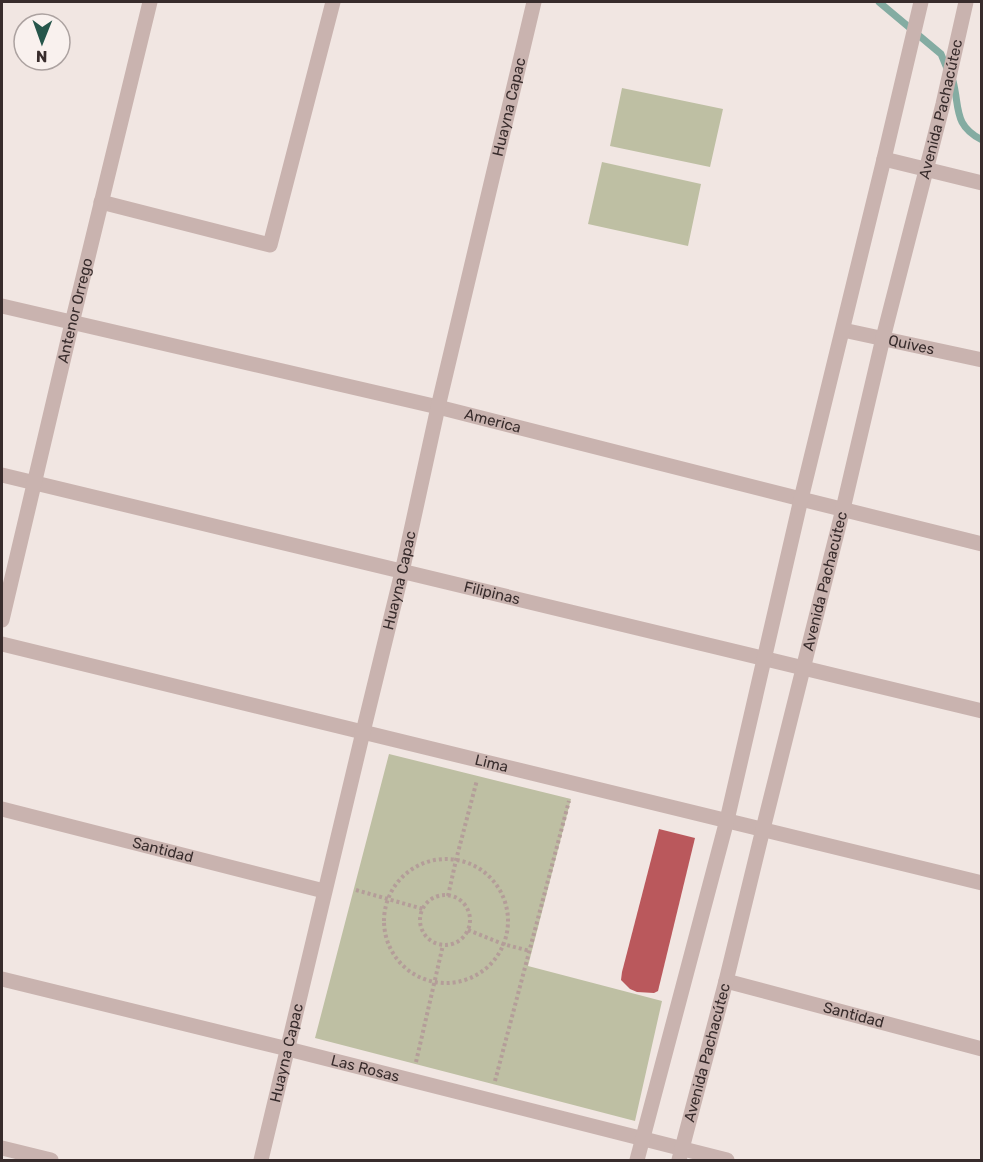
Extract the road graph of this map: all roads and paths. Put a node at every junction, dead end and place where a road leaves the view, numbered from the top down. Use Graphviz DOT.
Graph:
graph roads {
  1 [pos="150,2"];
  2 [pos="333,2"];
  3 [pos="534,2"];
  4 [pos="966,2"];
  5 [pos="919,8"];
  6 [pos="885,159"];
  7 [pos="926,170"];
  8 [pos="981,183"];
  9 [pos="102,202"];
  10 [pos="2,306"];
  11 [pos="72,323"];
  12 [pos="843,330"];
  13 [pos="883,338"];
  14 [pos="981,360"];
  15 [pos="438,407"];
  16 [pos="2,475"];
  17 [pos="34,483"];
  18 [pos="801,499"];
  19 [pos="843,509"];
  20 [pos="981,544"];
  21 [pos="402,572"];
  22 [pos="2,620"];
  23 [pos="2,644"];
  24 [pos="764,657"];
  25 [pos="803,667"];
  26 [pos="981,711"];
  27 [pos="363,732"];
  28 [pos="477,780"];
  29 [pos="569,801"];
  30 [pos="2,809"];
  31 [pos="726,820"];
  32 [pos="763,829"];
  33 [pos="456,860"];
  34 [pos="981,883"];
  35 [pos="356,890"];
  36 [pos="324,891"];
  37 [pos="448,896"];
  38 [pos="388,898"];
  39 [pos="423,909"];
  40 [pos="468,930"];
  41 [pos="503,944"];
  42 [pos="443,945"];
  43 [pos="530,951"];
  44 [pos="2,979"];
  45 [pos="435,981"];
  46 [pos="726,981"];
  47 [pos="288,1049"];
  48 [pos="981,1049"];
  49 [pos="416,1062"];
  50 [pos="495,1082"];
  51 [pos="642,1140"];
  52 [pos="2,1148"];
  53 [pos="681,1155"];
  54 [pos="51,1161"];
  55 [pos="261,1161"];
  56 [pos="637,1161"];
  57 [pos="727,1161"];
  1 -- 9 [label="street, Antenor Orrego"];
  2 -- 9 [label="street"];
  3 -- 15 [label="street, Huayna Capac"];
  4 -- 7 [label="street, Avenida Pachacútec"];
  5 -- 6 [label="street"];
  6 -- 7 [label="street"];
  6 -- 12 [label="street"];
  7 -- 8 [label="street"];
  7 -- 13 [label="street, Avenida Pachacútec"];
  9 -- 11 [label="street, Antenor Orrego"];
  10 -- 11 [label="street, America"];
  11 -- 15 [label="street, America"];
  11 -- 17 [label="street, Antenor Orrego"];
  12 -- 13 [label="street, Quives"];
  12 -- 18 [label="street"];
  13 -- 14 [label="street, Quives"];
  13 -- 19 [label="street, Avenida Pachacútec"];
  15 -- 18 [label="street, America"];
  15 -- 21 [label="street, Huayna Capac"];
  16 -- 17 [label="street, Filipinas"];
  17 -- 21 [label="street, Filipinas"];
  17 -- 22 [label="street, Antenor Orrego"];
  18 -- 19 [label="street, America"];
  18 -- 24 [label="street"];
  19 -- 20 [label="street, America"];
  19 -- 25 [label="street, Avenida Pachacútec"];
  21 -- 24 [label="street, Filipinas"];
  21 -- 27 [label="street, Huayna Capac"];
  23 -- 27 [label="street, Lima"];
  24 -- 25 [label="street, Filipinas"];
  24 -- 31 [label="street"];
  25 -- 26 [label="street, Filipinas"];
  25 -- 32 [label="street, Avenida Pachacútec"];
  27 -- 31 [label="street, Lima"];
  27 -- 36 [label="street, Huayna Capac"];
  28 -- 33 [label="path"];
  29 -- 43 [label="path"];
  30 -- 36 [label="street, Santidad"];
  31 -- 32 [label="street, Lima"];
  31 -- 51 [label="street"];
  32 -- 34 [label="street, Lima"];
  32 -- 46 [label="street, Avenida Pachacútec"];
  33 -- 37 [label="path"];
  33 -- 38 [label="path"];
  33 -- 41 [label="path"];
  35 -- 38 [label="path"];
  36 -- 47 [label="street, Huayna Capac"];
  37 -- 39 [label="path"];
  37 -- 40 [label="path"];
  38 -- 39 [label="path"];
  38 -- 45 [label="path"];
  39 -- 42 [label="path"];
  40 -- 41 [label="path"];
  40 -- 42 [label="path"];
  41 -- 43 [label="path"];
  41 -- 45 [label="path"];
  42 -- 45 [label="path"];
  43 -- 50 [label="path"];
  44 -- 47 [label="street, Las Rosas"];
  45 -- 49 [label="path"];
  46 -- 48 [label="street, Santidad"];
  46 -- 53 [label="street, Avenida Pachacútec"];
  47 -- 51 [label="street, Las Rosas"];
  47 -- 55 [label="street, Huayna Capac"];
  51 -- 53 [label="street, Las Rosas"];
  51 -- 56 [label="street"];
  52 -- 54 [label="street"];
  53 -- 57 [label="street, Las Rosas"];
}
